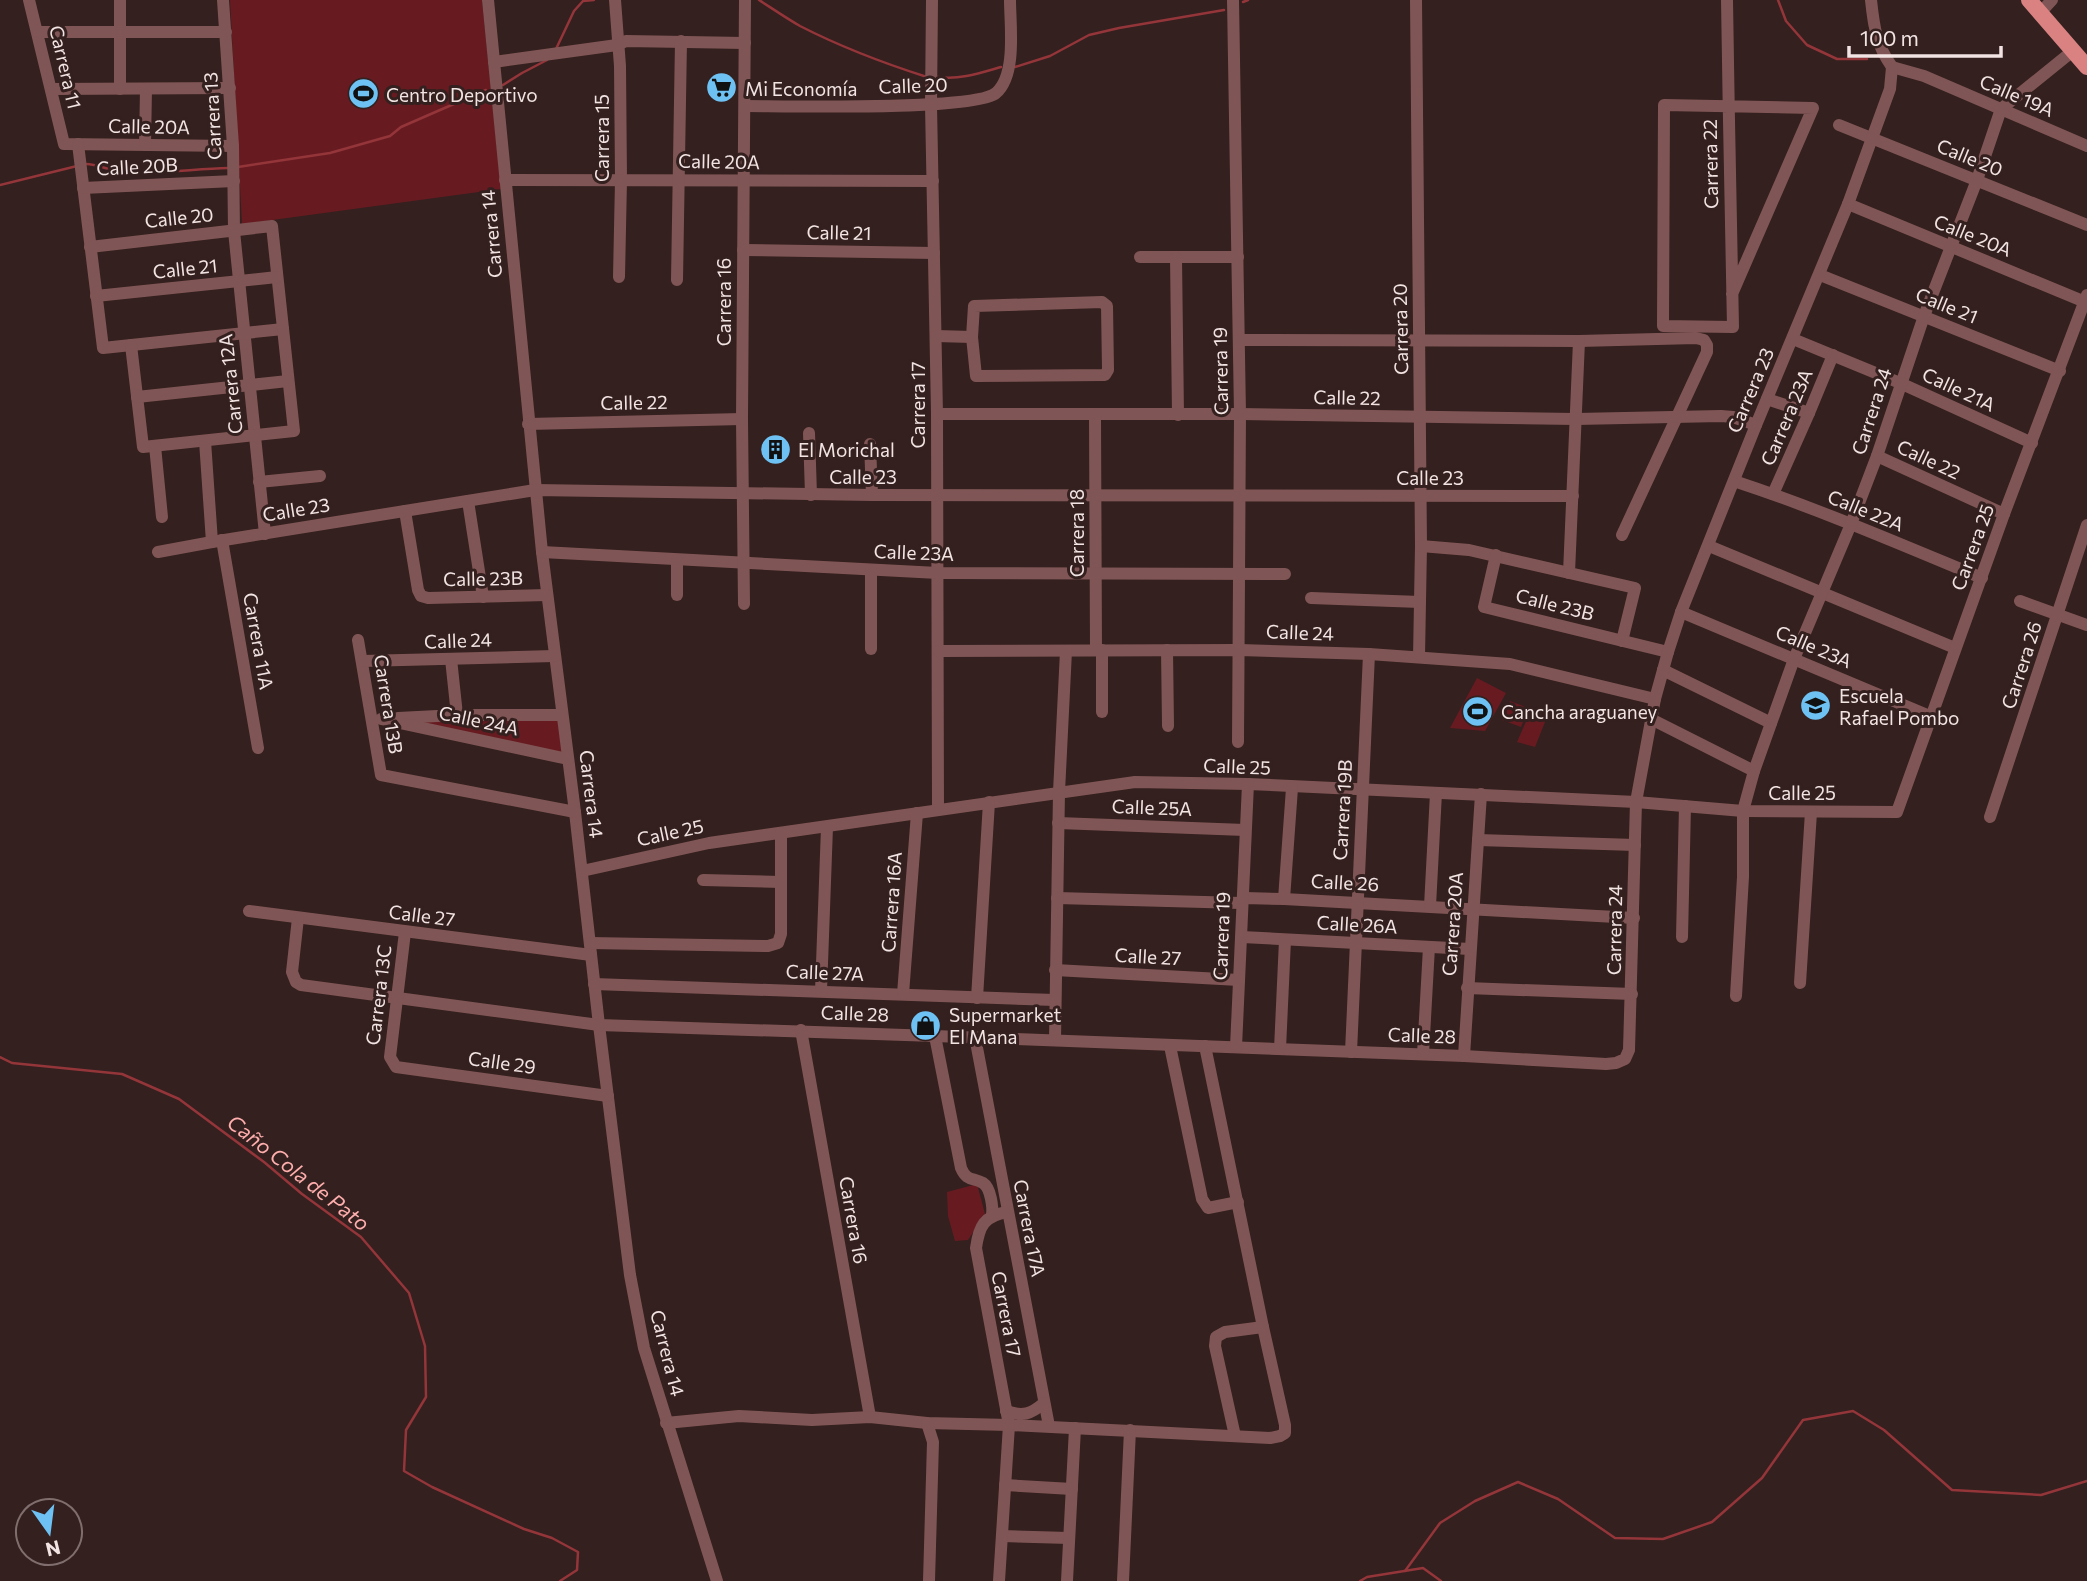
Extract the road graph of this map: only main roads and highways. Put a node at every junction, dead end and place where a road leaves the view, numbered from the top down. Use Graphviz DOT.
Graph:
graph roads {
  1 [pos="2029,0"];
  2 [pos="2087,67"];
  1 -- 2 [label="main road"];
}
